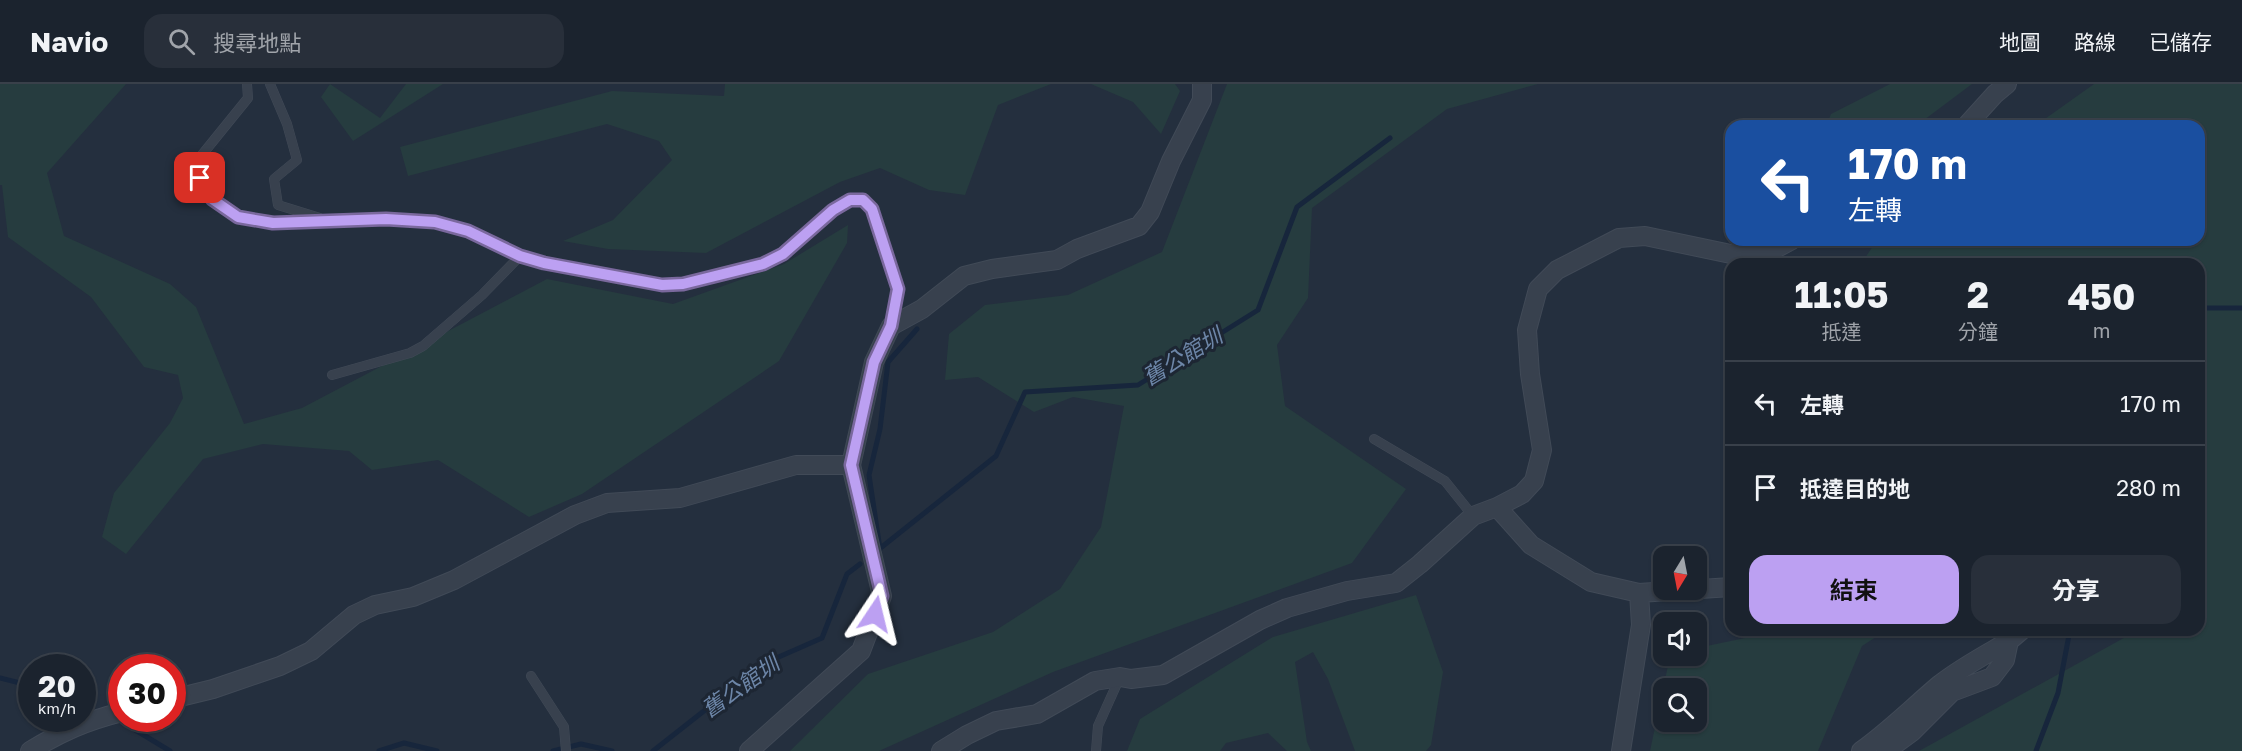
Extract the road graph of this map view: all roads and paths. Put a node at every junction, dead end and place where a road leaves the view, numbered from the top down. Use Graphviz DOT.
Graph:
graph roads {
  1 [pos="247,84"];
  2 [pos="270,84"];
  3 [pos="1202,84"];
  4 [pos="2007,84"];
  5 [pos="1971,120"];
  6 [pos="328,221"];
  7 [pos="1781,246"];
  8 [pos="520,256"];
  9 [pos="891,326"];
  10 [pos="332,375"];
  11 [pos="1374,439"];
  12 [pos="851,465"];
  13 [pos="1497,507"];
  14 [pos="1473,516"];
  15 [pos="1725,587"];
  16 [pos="1639,593"];
  17 [pos="2015,636"];
  18 [pos="531,676"];
  19 [pos="1120,677"];
  20 [pos="186,696"];
  21 [pos="108,715"];
  22 [pos="30,751"];
  23 [pos="566,751"];
  24 [pos="749,751"];
  25 [pos="941,751"];
  26 [pos="1095,751"];
  27 [pos="1621,751"];
  28 [pos="1862,751"];
  29 [pos="1886,751"];
  1 -- 6 [label="lane"];
  2 -- 6 [label="lane"];
  3 -- 9 [label="street"];
  4 -- 5 [label="street"];
  6 -- 8 [label="lane"];
  7 -- 13 [label="street"];
  8 -- 9 [label="lane"];
  8 -- 10 [label="lane"];
  9 -- 12 [label="street"];
  11 -- 14 [label="lane"];
  12 -- 20 [label="street"];
  12 -- 24 [label="street"];
  13 -- 14 [label="street"];
  13 -- 16 [label="street"];
  14 -- 19 [label="street"];
  15 -- 16 [label="street"];
  16 -- 27 [label="street"];
  17 -- 28 [label="street"];
  17 -- 29 [label="street"];
  18 -- 23 [label="lane"];
  19 -- 25 [label="street"];
  19 -- 26 [label="lane"];
  21 -- 22 [label="street"];
}
